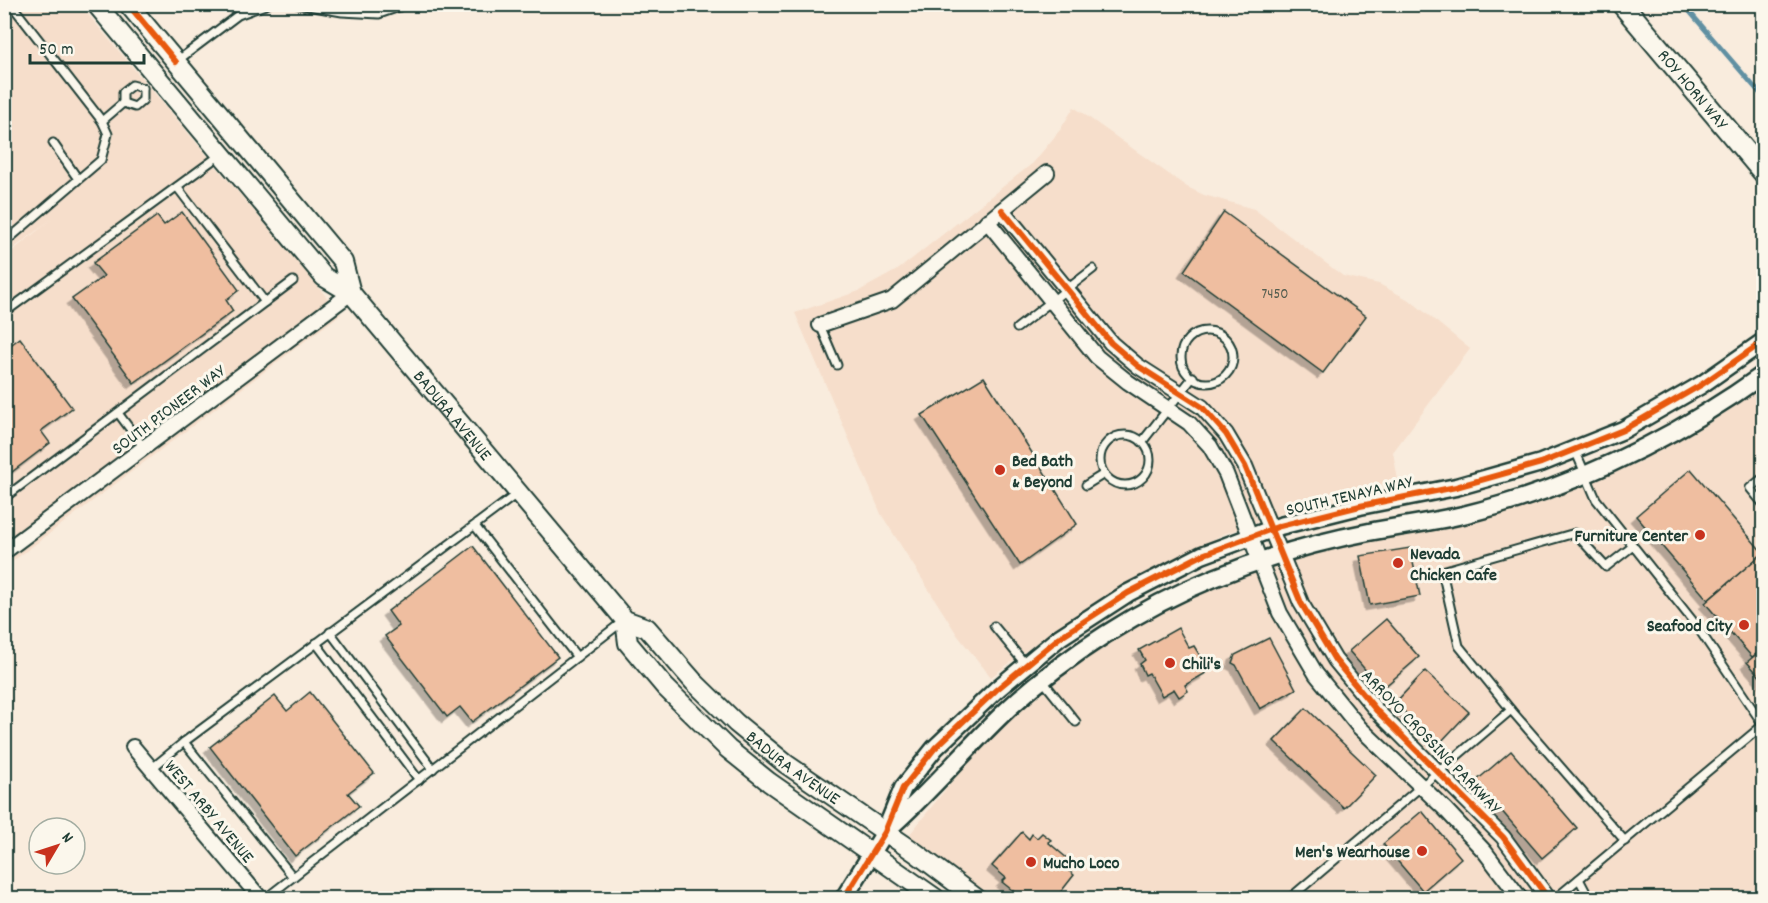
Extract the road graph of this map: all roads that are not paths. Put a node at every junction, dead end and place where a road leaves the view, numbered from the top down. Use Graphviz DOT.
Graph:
graph roads {
  1 [pos="11,4"];
  2 [pos="96,4"];
  3 [pos="128,4"];
  4 [pos="268,4"];
  5 [pos="297,4"];
  6 [pos="408,4"];
  7 [pos="1622,4"];
  8 [pos="176,62"];
  9 [pos="150,82"];
  10 [pos="123,103"];
  11 [pos="102,121"];
  12 [pos="52,144"];
  13 [pos="221,154"];
  14 [pos="1047,173"];
  15 [pos="1764,173"];
  16 [pos="78,179"];
  17 [pos="177,188"];
  18 [pos="1002,210"];
  19 [pos="987,221"];
  20 [pos="4,243"];
  21 [pos="1093,269"];
  22 [pos="293,281"];
  23 [pos="1066,290"];
  24 [pos="351,293"];
  25 [pos="1052,301"];
  26 [pos="265,302"];
  27 [pos="4,313"];
  28 [pos="820,325"];
  29 [pos="1017,327"];
  30 [pos="1764,341"];
  31 [pos="837,365"];
  32 [pos="1764,374"];
  33 [pos="1192,377"];
  34 [pos="1182,393"];
  35 [pos="1168,408"];
  36 [pos="118,413"];
  37 [pos="1142,442"];
  38 [pos="145,449"];
  39 [pos="1575,450"];
  40 [pos="1104,474"];
  41 [pos="1584,475"];
  42 [pos="1764,477"];
  43 [pos="1086,485"];
  44 [pos="520,492"];
  45 [pos="4,498"];
  46 [pos="1764,505"];
  47 [pos="475,526"];
  48 [pos="1271,530"];
  49 [pos="1250,537"];
  50 [pos="1633,546"];
  51 [pos="4,552"];
  52 [pos="1282,554"];
  53 [pos="1260,562"];
  54 [pos="625,620"];
  55 [pos="994,626"];
  56 [pos="330,632"];
  57 [pos="316,643"];
  58 [pos="577,657"];
  59 [pos="1026,665"];
  60 [pos="1043,681"];
  61 [pos="1511,711"];
  62 [pos="1076,722"];
  63 [pos="1763,726"];
  64 [pos="184,742"];
  65 [pos="133,747"];
  66 [pos="151,769"];
  67 [pos="433,769"];
  68 [pos="1440,772"];
  69 [pos="419,780"];
  70 [pos="1421,787"];
  71 [pos="885,832"];
  72 [pos="1624,841"];
  73 [pos="871,853"];
  74 [pos="293,877"];
  75 [pos="1579,879"];
  76 [pos="260,898"];
  77 [pos="266,898"];
  78 [pos="844,898"];
  79 [pos="935,898"];
  80 [pos="976,898"];
  81 [pos="1290,898"];
  82 [pos="1520,898"];
  83 [pos="1548,898"];
  84 [pos="1556,898"];
  85 [pos="1589,898"];
  1 -- 11 [label="lane"];
  2 -- 9 [label="main road, BADURA AVENUE"];
  3 -- 8 [label="main road, BADURA AVENUE"];
  4 -- 8 [label="lane"];
  5 -- 6 [label="lane"];
  7 -- 15 [label="main road, ROY HORN WAY"];
  8 -- 9 [label="main road"];
  8 -- 24 [label="main road, BADURA AVENUE"];
  9 -- 10 [label="lane"];
  9 -- 10 [label="lane"];
  9 -- 13 [label="main road, BADURA AVENUE"];
  10 -- 11 [label="lane"];
  11 -- 16 [label="lane"];
  12 -- 16 [label="lane"];
  13 -- 17 [label="lane"];
  13 -- 24 [label="main road, BADURA AVENUE"];
  14 -- 18 [label="street"];
  16 -- 20 [label="lane"];
  17 -- 26 [label="lane"];
  17 -- 27 [label="lane"];
  18 -- 19 [label="street"];
  18 -- 23 [label="street, ARROYO CROSSING PARKWAY"];
  19 -- 25 [label="street"];
  19 -- 28 [label="street"];
  21 -- 23 [label="lane"];
  22 -- 26 [label="lane"];
  23 -- 25 [label="lane"];
  23 -- 34 [label="street, ARROYO CROSSING PARKWAY"];
  24 -- 38 [label="street, SOUTH PIONEER WAY"];
  24 -- 44 [label="main road, BADURA AVENUE"];
  25 -- 29 [label="lane"];
  25 -- 35 [label="street"];
  26 -- 36 [label="lane"];
  28 -- 31 [label="lane"];
  30 -- 39 [label="street, SOUTH TENAYA WAY"];
  32 -- 41 [label="street, SOUTH TENAYA WAY"];
  33 -- 33 [label="lane"];
  33 -- 34 [label="lane"];
  34 -- 35 [label="lane"];
  34 -- 48 [label="street, ARROYO CROSSING PARKWAY"];
  35 -- 37 [label="lane"];
  35 -- 49 [label="street"];
  36 -- 38 [label="lane"];
  36 -- 45 [label="lane"];
  37 -- 40 [label="lane"];
  37 -- 40 [label="lane"];
  38 -- 51 [label="street, SOUTH PIONEER WAY"];
  39 -- 41 [label="lane"];
  39 -- 48 [label="street, SOUTH TENAYA WAY"];
  40 -- 43 [label="lane"];
  41 -- 50 [label="lane"];
  41 -- 52 [label="street, SOUTH TENAYA WAY"];
  42 -- 46 [label="lane"];
  44 -- 47 [label="lane"];
  44 -- 54 [label="main road, BADURA AVENUE"];
  47 -- 56 [label="lane"];
  47 -- 58 [label="lane"];
  48 -- 49 [label="street, SOUTH TENAYA WAY"];
  48 -- 52 [label="street, ARROYO CROSSING PARKWAY"];
  49 -- 53 [label="street"];
  49 -- 59 [label="street, SOUTH TENAYA WAY"];
  50 -- 61 [label="lane"];
  50 -- 63 [label="lane"];
  52 -- 53 [label="street, SOUTH TENAYA WAY"];
  52 -- 68 [label="street, ARROYO CROSSING PARKWAY"];
  53 -- 60 [label="street, SOUTH TENAYA WAY"];
  53 -- 70 [label="street"];
  54 -- 58 [label="lane"];
  54 -- 71 [label="main road, BADURA AVENUE"];
  54 -- 73 [label="main road, BADURA AVENUE"];
  55 -- 59 [label="lane"];
  56 -- 57 [label="lane"];
  56 -- 67 [label="lane"];
  57 -- 64 [label="lane"];
  57 -- 69 [label="lane"];
  58 -- 67 [label="lane"];
  59 -- 71 [label="street, SOUTH TENAYA WAY"];
  60 -- 62 [label="lane"];
  60 -- 71 [label="street, SOUTH TENAYA WAY"];
  61 -- 68 [label="lane"];
  61 -- 72 [label="lane"];
  63 -- 72 [label="lane"];
  64 -- 66 [label="lane"];
  64 -- 74 [label="lane"];
  65 -- 66 [label="street, WEST ARBY AVENUE"];
  66 -- 76 [label="street, WEST ARBY AVENUE"];
  67 -- 69 [label="lane"];
  68 -- 70 [label="lane"];
  68 -- 83 [label="street, ARROYO CROSSING PARKWAY"];
  69 -- 74 [label="lane"];
  70 -- 81 [label="lane"];
  70 -- 82 [label="street"];
  71 -- 73 [label="street, SOUTH TENAYA WAY"];
  71 -- 80 [label="main road, BADURA AVENUE"];
  72 -- 75 [label="lane"];
  73 -- 78 [label="street, SOUTH TENAYA WAY"];
  73 -- 79 [label="main road, BADURA AVENUE"];
  74 -- 77 [label="lane"];
  75 -- 84 [label="lane"];
  75 -- 85 [label="lane"];
}
